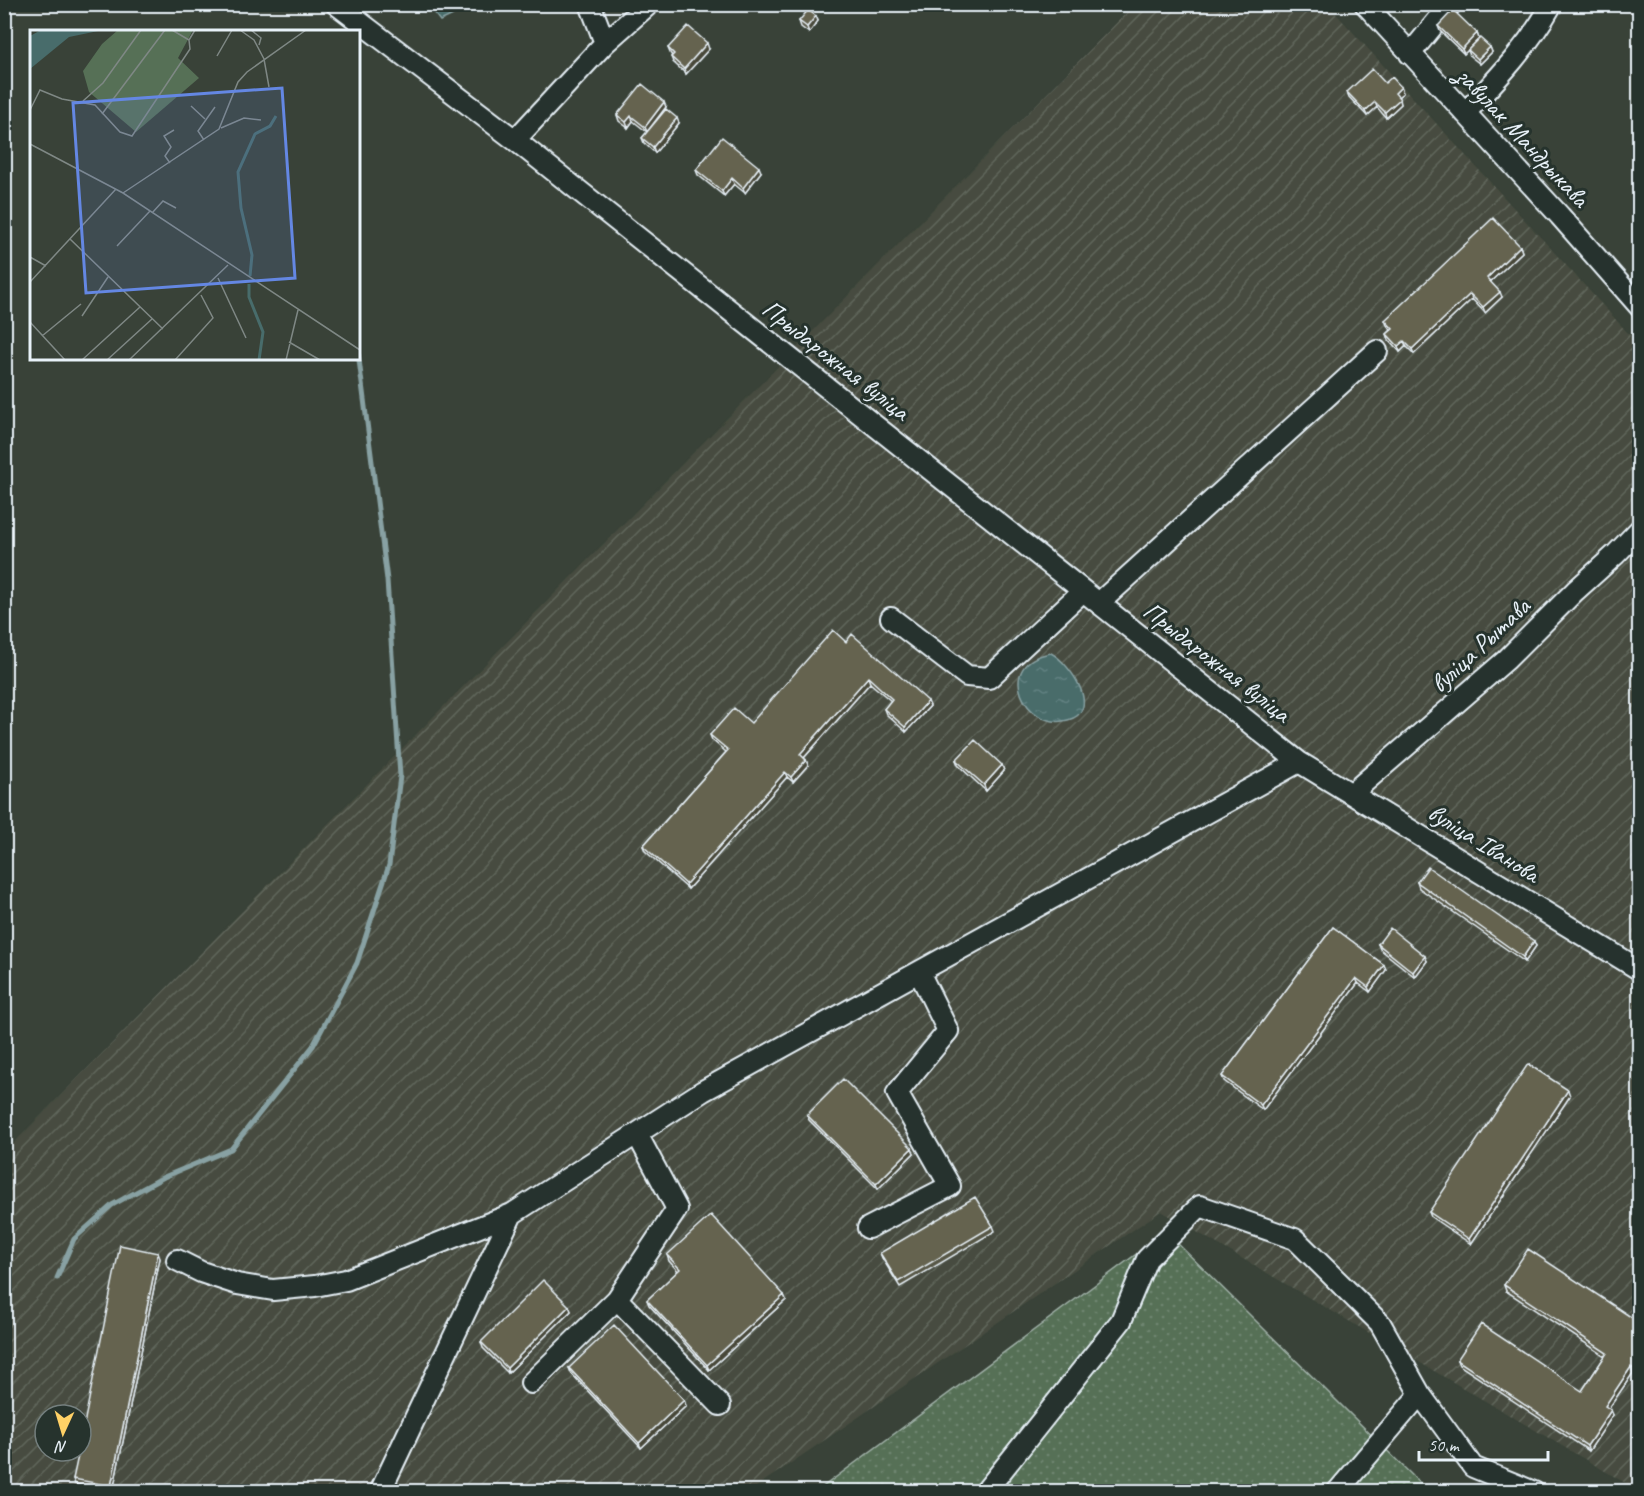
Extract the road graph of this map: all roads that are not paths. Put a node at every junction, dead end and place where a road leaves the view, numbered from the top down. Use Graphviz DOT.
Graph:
graph roads {
  1 [pos="336,4"];
  2 [pos="590,4"];
  3 [pos="649,4"];
  4 [pos="1365,4"];
  5 [pos="1451,4"];
  6 [pos="1552,4"];
  7 [pos="605,43"];
  8 [pos="1410,54"];
  9 [pos="1465,113"];
  10 [pos="515,140"];
  11 [pos="1640,307"];
  12 [pos="1377,351"];
  13 [pos="1640,529"];
  14 [pos="1083,591"];
  15 [pos="1099,603"];
  16 [pos="891,618"];
  17 [pos="1299,762"];
  18 [pos="1352,793"];
  19 [pos="1640,970"];
  20 [pos="919,972"];
  21 [pos="637,1134"];
  22 [pos="512,1214"];
  23 [pos="868,1228"];
  24 [pos="177,1260"];
  25 [pos="616,1299"];
  26 [pos="531,1383"];
  27 [pos="1420,1394"];
  28 [pos="720,1405"];
  29 [pos="380,1491"];
  30 [pos="985,1491"];
  31 [pos="1337,1491"];
  32 [pos="1534,1491"];
  1 -- 10 [label="street, Прыдарожная вуліца"];
  2 -- 7 [label="street"];
  3 -- 7 [label="street"];
  4 -- 8 [label="street, завулак Мандрыкава"];
  5 -- 8 [label="street"];
  6 -- 9 [label="street"];
  7 -- 10 [label="street"];
  8 -- 9 [label="street, завулак Мандрыкава"];
  9 -- 11 [label="street, завулак Мандрыкава"];
  10 -- 14 [label="street, Прыдарожная вуліца"];
  12 -- 15 [label="street"];
  13 -- 18 [label="street, вуліца Рытава"];
  14 -- 15 [label="street, Прыдарожная вуліца"];
  14 -- 16 [label="street"];
  15 -- 17 [label="street, Прыдарожная вуліца"];
  17 -- 18 [label="street, вуліца Іванова"];
  17 -- 20 [label="street"];
  18 -- 19 [label="street, вуліца Іванова"];
  20 -- 21 [label="street"];
  20 -- 23 [label="street"];
  21 -- 22 [label="street"];
  21 -- 25 [label="street"];
  22 -- 24 [label="street"];
  22 -- 29 [label="street"];
  25 -- 26 [label="street"];
  25 -- 28 [label="street"];
  27 -- 30 [label="street"];
  27 -- 31 [label="street"];
  27 -- 32 [label="street"];
}
